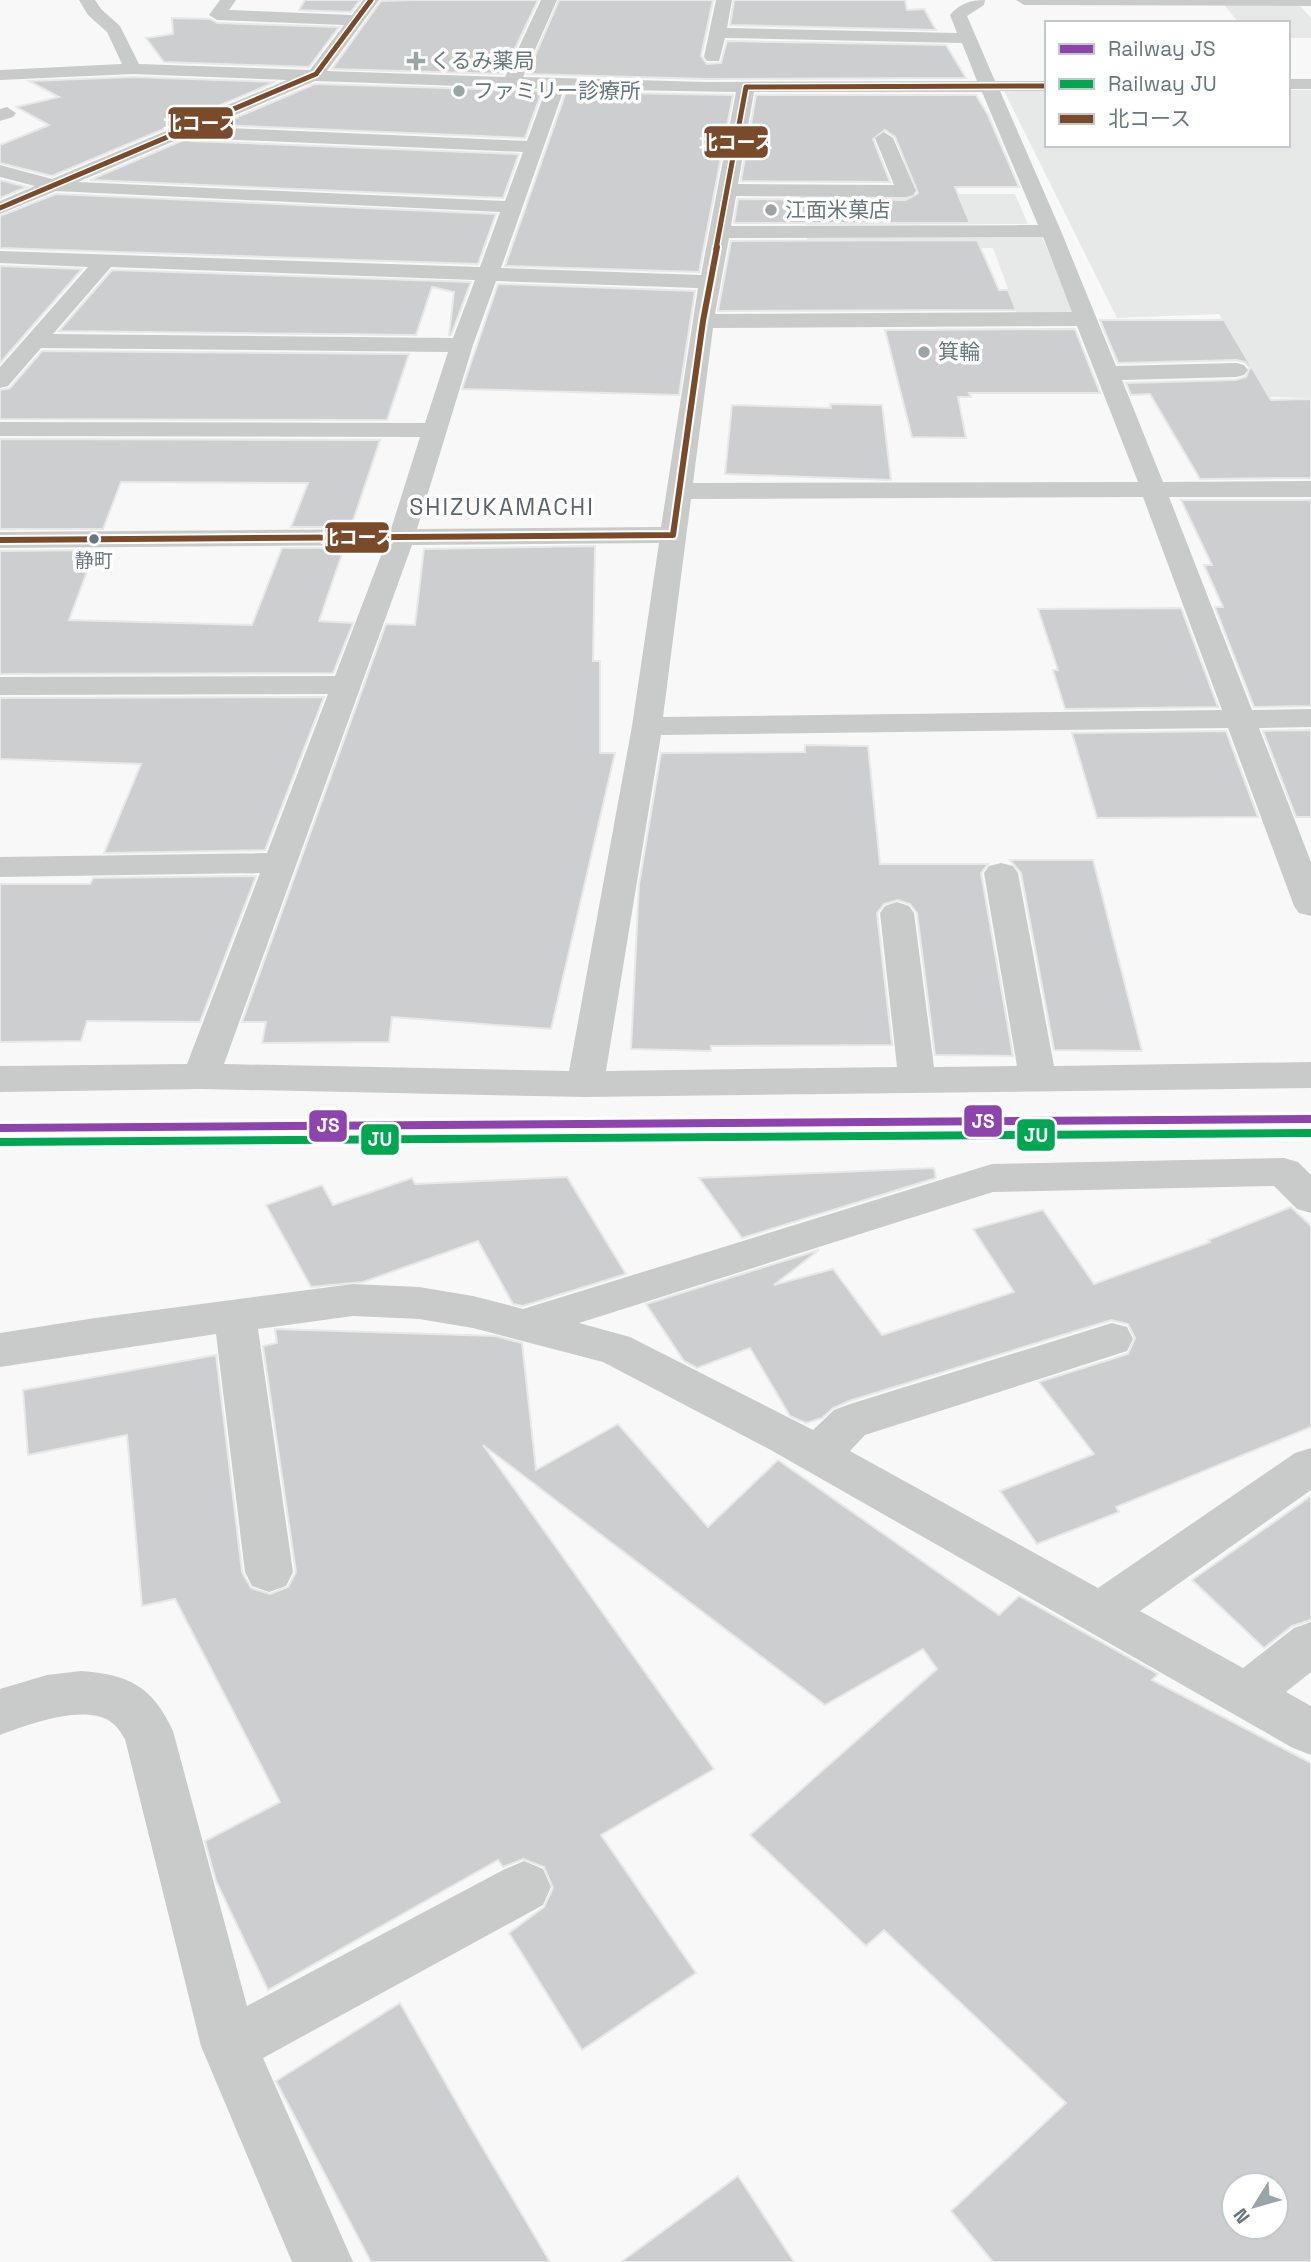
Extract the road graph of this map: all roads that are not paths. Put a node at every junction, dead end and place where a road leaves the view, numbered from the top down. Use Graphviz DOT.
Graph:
graph roads {
  1 [pos="88,0"];
  2 [pos="228,0"];
  3 [pos="371,0"];
  4 [pos="549,0"];
  5 [pos="724,0"];
  6 [pos="1024,0"];
  7 [pos="981,1"];
  8 [pos="1311,1"];
  9 [pos="356,20"];
  10 [pos="717,33"];
  11 [pos="966,37"];
  12 [pos="133,69"];
  13 [pos="316,74"];
  14 [pos="0,75"];
  15 [pos="512,82"];
  16 [pos="557,84"];
  17 [pos="1290,84"];
  18 [pos="1311,84"];
  19 [pos="990,86"];
  20 [pos="1045,86"];
  21 [pos="709,87"];
  22 [pos="746,87"];
  23 [pos="183,132"];
  24 [pos="884,138"];
  25 [pos="535,147"];
  26 [pos="0,171"];
  27 [pos="54,186"];
  28 [pos="727,190"];
  29 [pos="514,207"];
  30 [pos="0,208"];
  31 [pos="1051,231"];
  32 [pos="719,232"];
  33 [pos="0,257"];
  34 [pos="104,262"];
  35 [pos="489,275"];
  36 [pos="710,282"];
  37 [pos="1086,319"];
  38 [pos="703,321"];
  39 [pos="37,341"];
  40 [pos="462,345"];
  41 [pos="1236,370"];
  42 [pos="1107,373"];
  43 [pos="0,381"];
  44 [pos="0,429"];
  45 [pos="434,430"];
  46 [pos="1311,489"];
  47 [pos="678,491"];
  48 [pos="1154,491"];
  49 [pos="673,535"];
  50 [pos="401,538"];
  51 [pos="0,540"];
  52 [pos="345,685"];
  53 [pos="0,686"];
  54 [pos="1311,718"];
  55 [pos="1240,719"];
  56 [pos="647,726"];
  57 [pos="281,863"];
  58 [pos="0,867"];
  59 [pos="1001,873"];
  60 [pos="1311,906"];
  61 [pos="897,913"];
  62 [pos="1311,1074"];
  63 [pos="201,1076"];
  64 [pos="1038,1078"];
  65 [pos="0,1079"];
  66 [pos="917,1080"];
  67 [pos="585,1084"];
  68 [pos="1311,1199"];
  69 [pos="235,1315"];
  70 [pos="523,1325"];
  71 [pos="1112,1339"];
  72 [pos="0,1350"];
  73 [pos="818,1454"];
  74 [pos="1311,1466"];
  75 [pos="269,1572"];
  76 [pos="1100,1613"];
  77 [pos="1311,1643"];
  78 [pos="1246,1695"];
  79 [pos="0,1712"];
  80 [pos="1311,1732"];
  81 [pos="524,1887"];
  82 [pos="229,2046"];
  83 [pos="323,2262"];
  1 -- 12 [label="street"];
  2 -- 9 [label="street"];
  3 -- 9 [label="street"];
  4 -- 15 [label="street"];
  5 -- 10 [label="street"];
  6 -- 8 [label="street"];
  7 -- 11 [label="street"];
  9 -- 13 [label="street"];
  10 -- 11 [label="street"];
  10 -- 21 [label="street"];
  11 -- 19 [label="street"];
  12 -- 13 [label="street"];
  12 -- 14 [label="street"];
  13 -- 15 [label="street"];
  13 -- 23 [label="street"];
  15 -- 16 [label="street"];
  16 -- 21 [label="street"];
  16 -- 25 [label="street"];
  17 -- 18 [label="street"];
  19 -- 20 [label="street"];
  19 -- 22 [label="street"];
  19 -- 31 [label="street"];
  21 -- 22 [label="street"];
  22 -- 28 [label="street"];
  23 -- 25 [label="street"];
  23 -- 27 [label="street"];
  24 -- 28 [label="street"];
  25 -- 29 [label="street"];
  26 -- 27 [label="street"];
  27 -- 29 [label="street"];
  27 -- 30 [label="street"];
  28 -- 32 [label="street"];
  29 -- 35 [label="street"];
  31 -- 32 [label="street"];
  31 -- 37 [label="street"];
  32 -- 36 [label="street"];
  33 -- 34 [label="street"];
  34 -- 35 [label="street"];
  34 -- 39 [label="street"];
  35 -- 36 [label="street"];
  35 -- 40 [label="street"];
  36 -- 38 [label="street"];
  37 -- 38 [label="street"];
  37 -- 42 [label="street"];
  38 -- 47 [label="street"];
  39 -- 40 [label="street"];
  39 -- 43 [label="street"];
  40 -- 45 [label="street"];
  41 -- 42 [label="street"];
  42 -- 48 [label="street"];
  44 -- 45 [label="street"];
  45 -- 50 [label="street"];
  46 -- 48 [label="street"];
  47 -- 48 [label="street"];
  47 -- 49 [label="street"];
  48 -- 55 [label="street"];
  49 -- 50 [label="street"];
  49 -- 56 [label="street"];
  50 -- 51 [label="street"];
  50 -- 52 [label="street"];
  52 -- 53 [label="street"];
  52 -- 57 [label="street"];
  54 -- 55 [label="street"];
  55 -- 56 [label="street"];
  55 -- 60 [label="street"];
  56 -- 67 [label="street"];
  57 -- 58 [label="street"];
  57 -- 63 [label="street"];
  59 -- 64 [label="street"];
  61 -- 66 [label="street"];
  62 -- 64 [label="street"];
  63 -- 65 [label="street"];
  63 -- 67 [label="street"];
  64 -- 66 [label="street"];
  66 -- 67 [label="street"];
  68 -- 70 [label="street"];
  69 -- 70 [label="street"];
  69 -- 72 [label="street"];
  69 -- 75 [label="street"];
  70 -- 73 [label="street"];
  71 -- 73 [label="street"];
  73 -- 76 [label="street"];
  74 -- 76 [label="street"];
  76 -- 78 [label="street"];
  77 -- 78 [label="street"];
  78 -- 80 [label="street"];
  79 -- 82 [label="street"];
  81 -- 82 [label="street"];
  82 -- 83 [label="street"];
}
